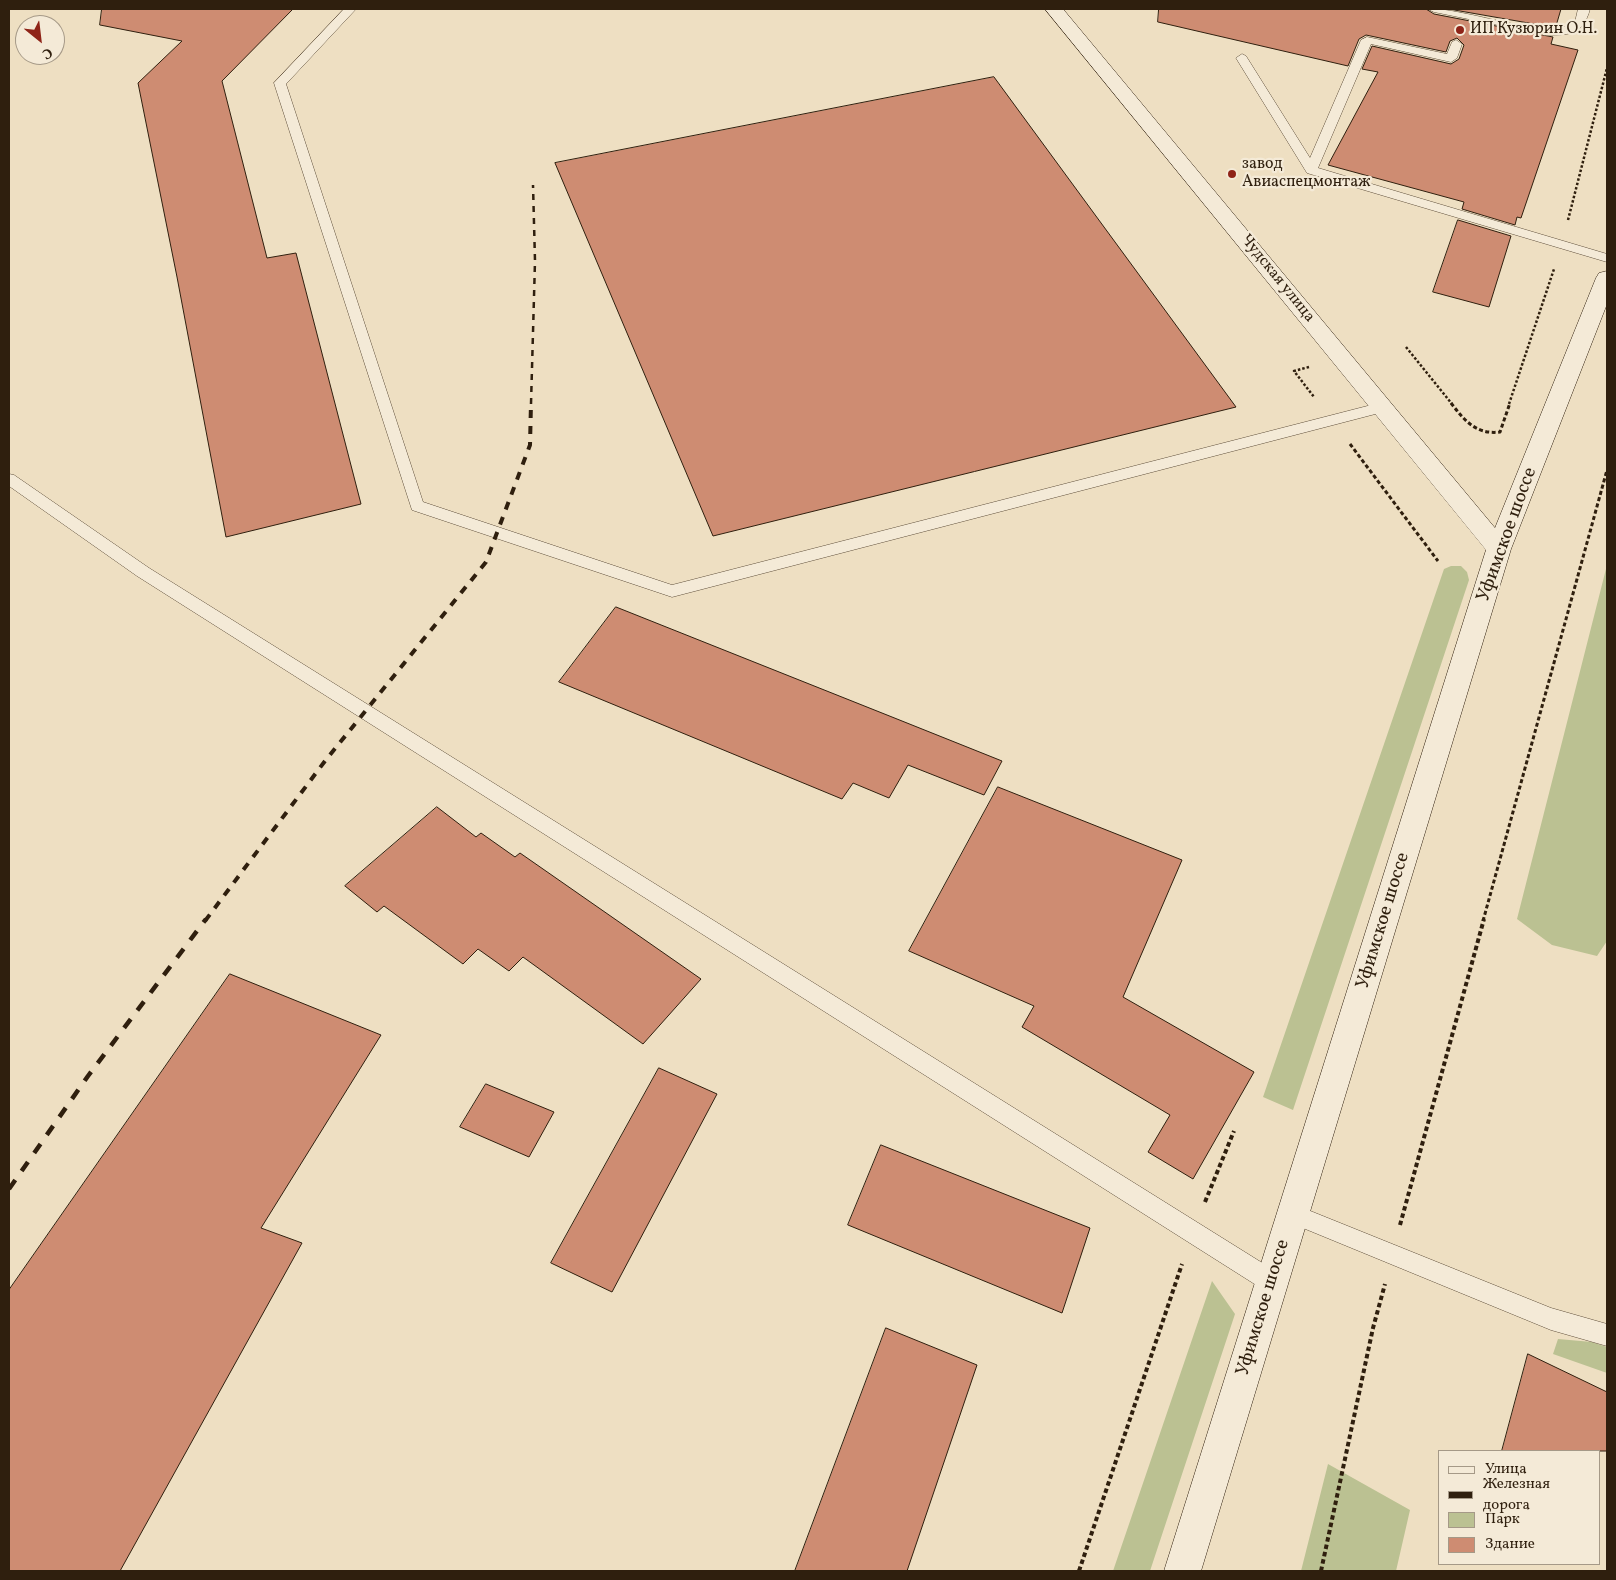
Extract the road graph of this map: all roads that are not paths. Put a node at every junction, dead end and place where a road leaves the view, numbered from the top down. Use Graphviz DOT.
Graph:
graph roads {
  1 [pos="350,9"];
  2 [pos="1054,9"];
  3 [pos="1434,9"];
  4 [pos="1584,9"];
  5 [pos="1456,44"];
  6 [pos="1242,58"];
  7 [pos="1311,170"];
  8 [pos="1607,258"];
  9 [pos="1607,278"];
  10 [pos="1383,407"];
  11 [pos="9,478"];
  12 [pos="1499,549"];
  13 [pos="1293,1214"];
  14 [pos="1272,1282"];
  15 [pos="1607,1335"];
  16 [pos="1183,1571"];
  1 -- 10 [label="lane"];
  2 -- 10 [label="main road, Чудская улица"];
  3 -- 4 [label="lane"];
  5 -- 7 [label="lane"];
  6 -- 7 [label="lane"];
  7 -- 8 [label="lane"];
  9 -- 12 [label="main road, Уфимское шоссе"];
  10 -- 12 [label="main road, Чудская улица"];
  11 -- 14 [label="lane"];
  12 -- 13 [label="main road, Уфимское шоссе"];
  13 -- 14 [label="main road, Уфимское шоссе"];
  13 -- 15 [label="lane"];
  14 -- 16 [label="main road, Уфимское шоссе"];
}
